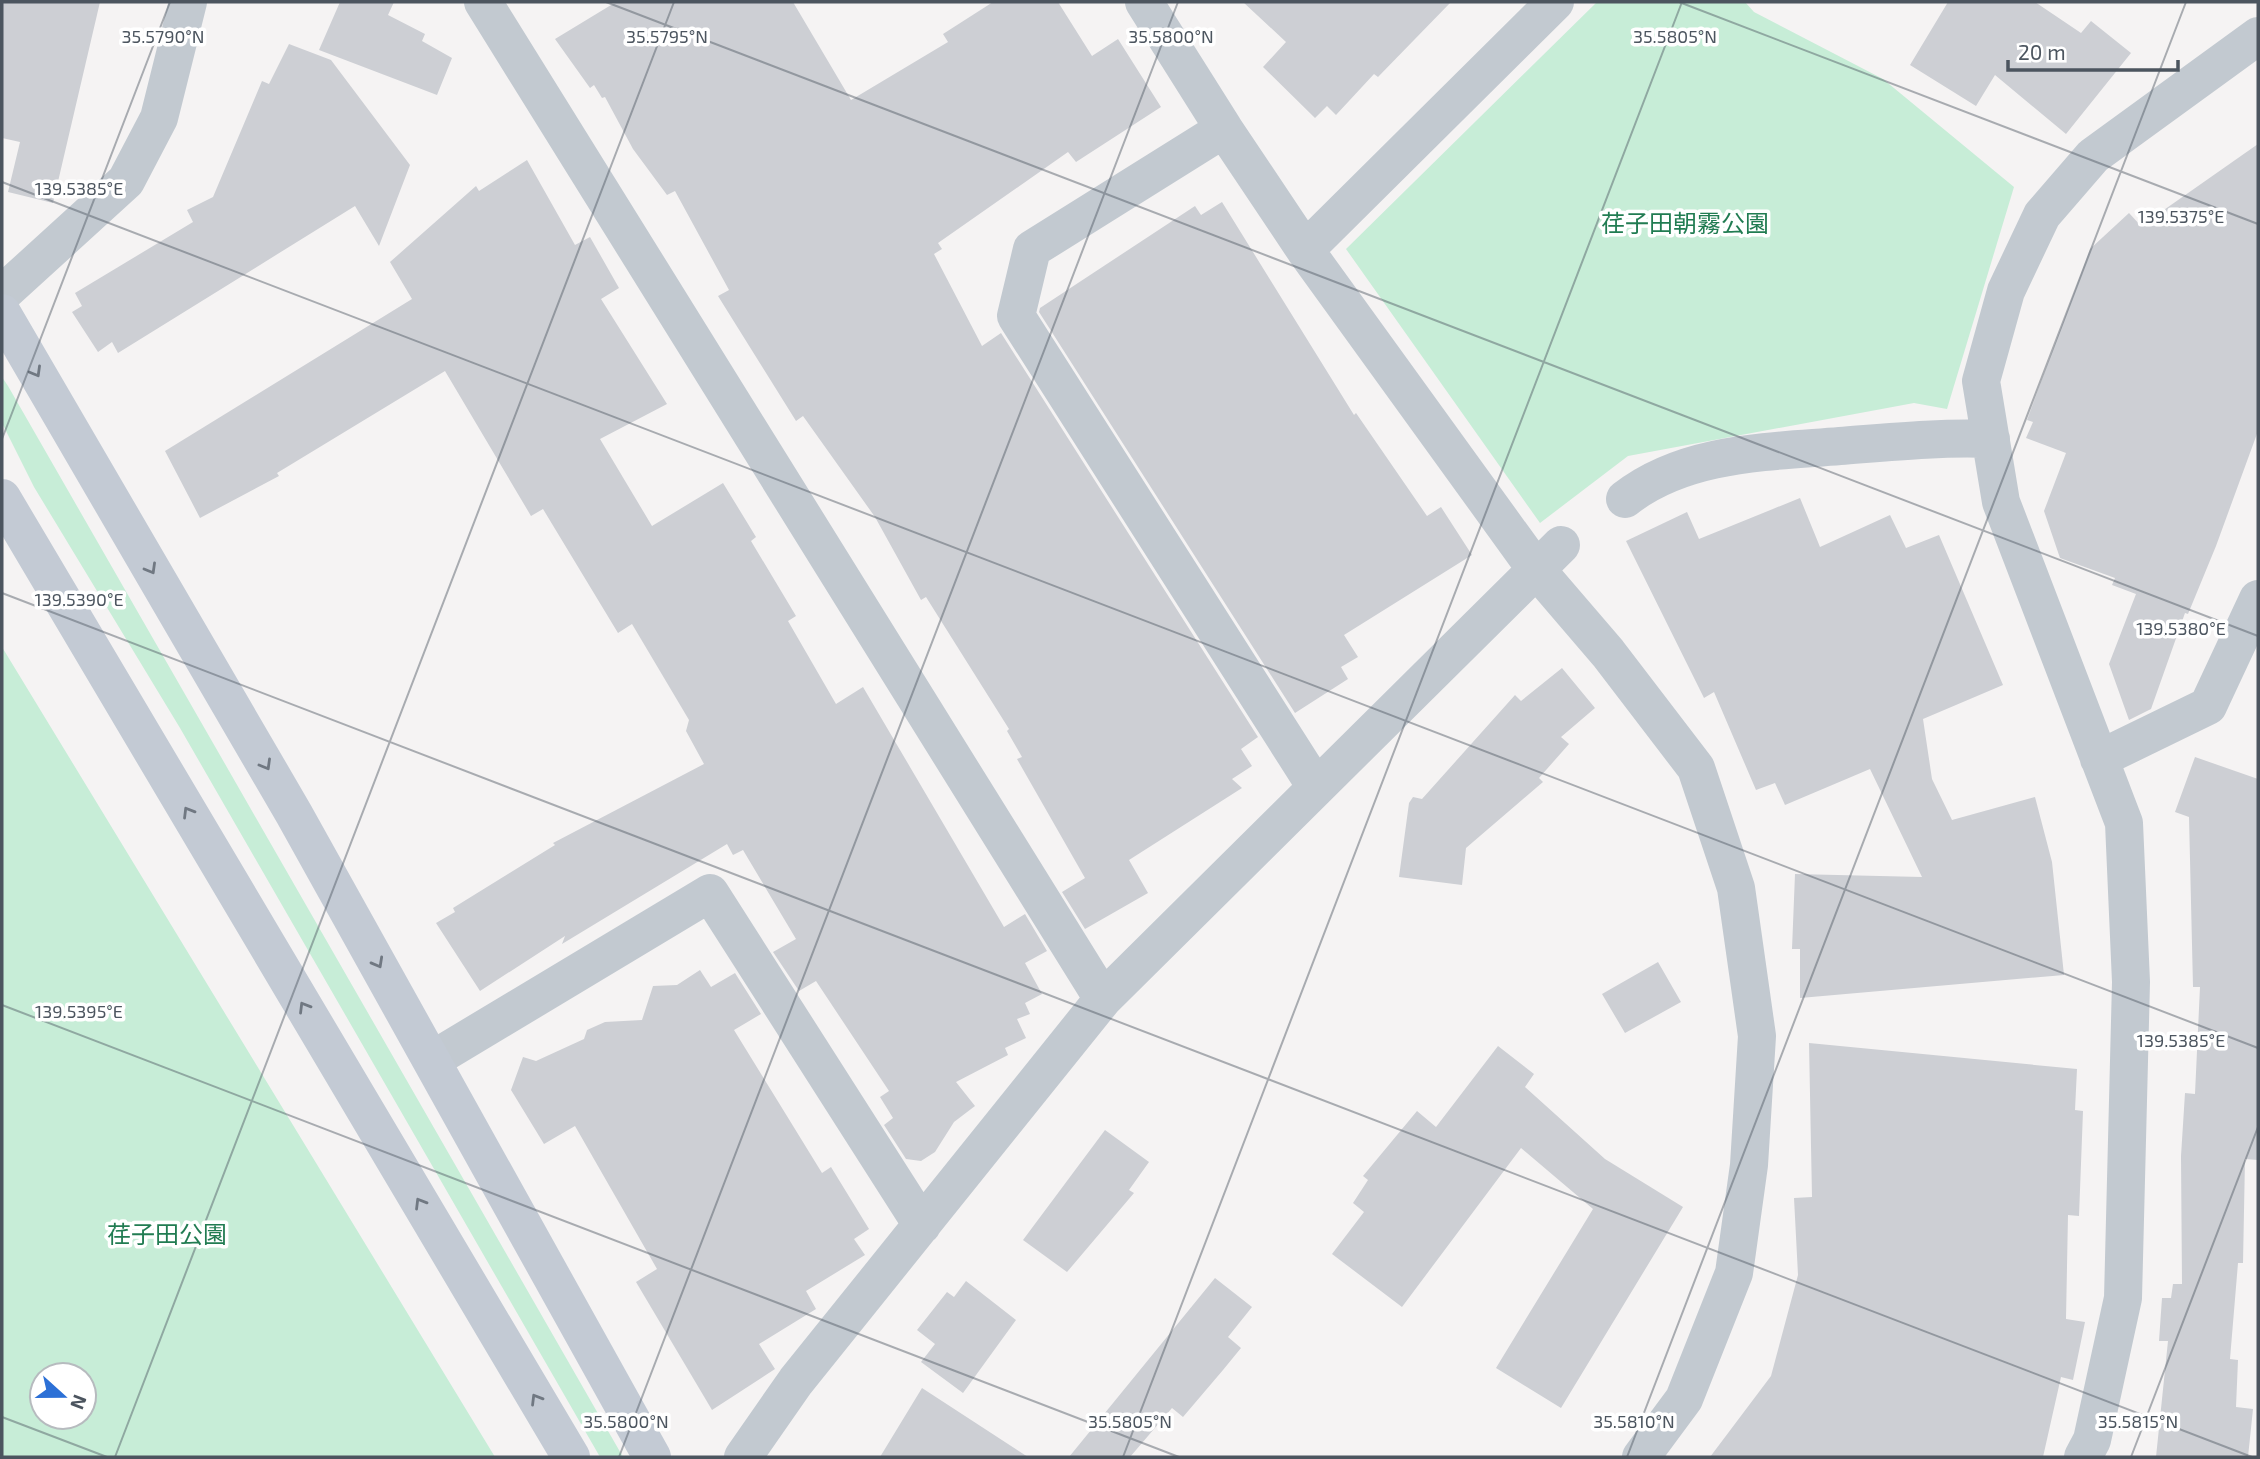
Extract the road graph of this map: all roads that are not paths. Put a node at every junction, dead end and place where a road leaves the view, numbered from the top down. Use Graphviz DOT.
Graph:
graph roads {
  1 [pos="188,2"];
  2 [pos="483,2"];
  3 [pos="1144,2"];
  4 [pos="1555,2"];
  5 [pos="2258,36"];
  6 [pos="1224,129"];
  7 [pos="1305,250"];
  8 [pos="2,294"];
  9 [pos="2,313"];
  10 [pos="1991,439"];
  11 [pos="2,498"];
  12 [pos="1625,499"];
  13 [pos="1548,556"];
  14 [pos="2258,599"];
  15 [pos="2099,759"];
  16 [pos="1316,787"];
  17 [pos="1103,999"];
  18 [pos="432,1060"];
  19 [pos="922,1225"];
  20 [pos="571,1457"];
  21 [pos="652,1457"];
  22 [pos="743,1457"];
  23 [pos="1641,1457"];
  24 [pos="2083,1457"];
  1 -- 8 [label="street"];
  2 -- 17 [label="street"];
  3 -- 6 [label="street"];
  4 -- 7 [label="street"];
  5 -- 10 [label="street"];
  6 -- 7 [label="street"];
  6 -- 16 [label="street"];
  7 -- 13 [label="street"];
  9 -- 18 [label="street, one-way"];
  10 -- 12 [label="street"];
  10 -- 15 [label="street"];
  20 -- 11 [label="street, one-way"];
  13 -- 16 [label="street"];
  13 -- 23 [label="street"];
  14 -- 15 [label="street"];
  15 -- 24 [label="street"];
  16 -- 17 [label="street"];
  17 -- 19 [label="street"];
  18 -- 19 [label="street"];
  18 -- 21 [label="street"];
  19 -- 22 [label="street"];
}
